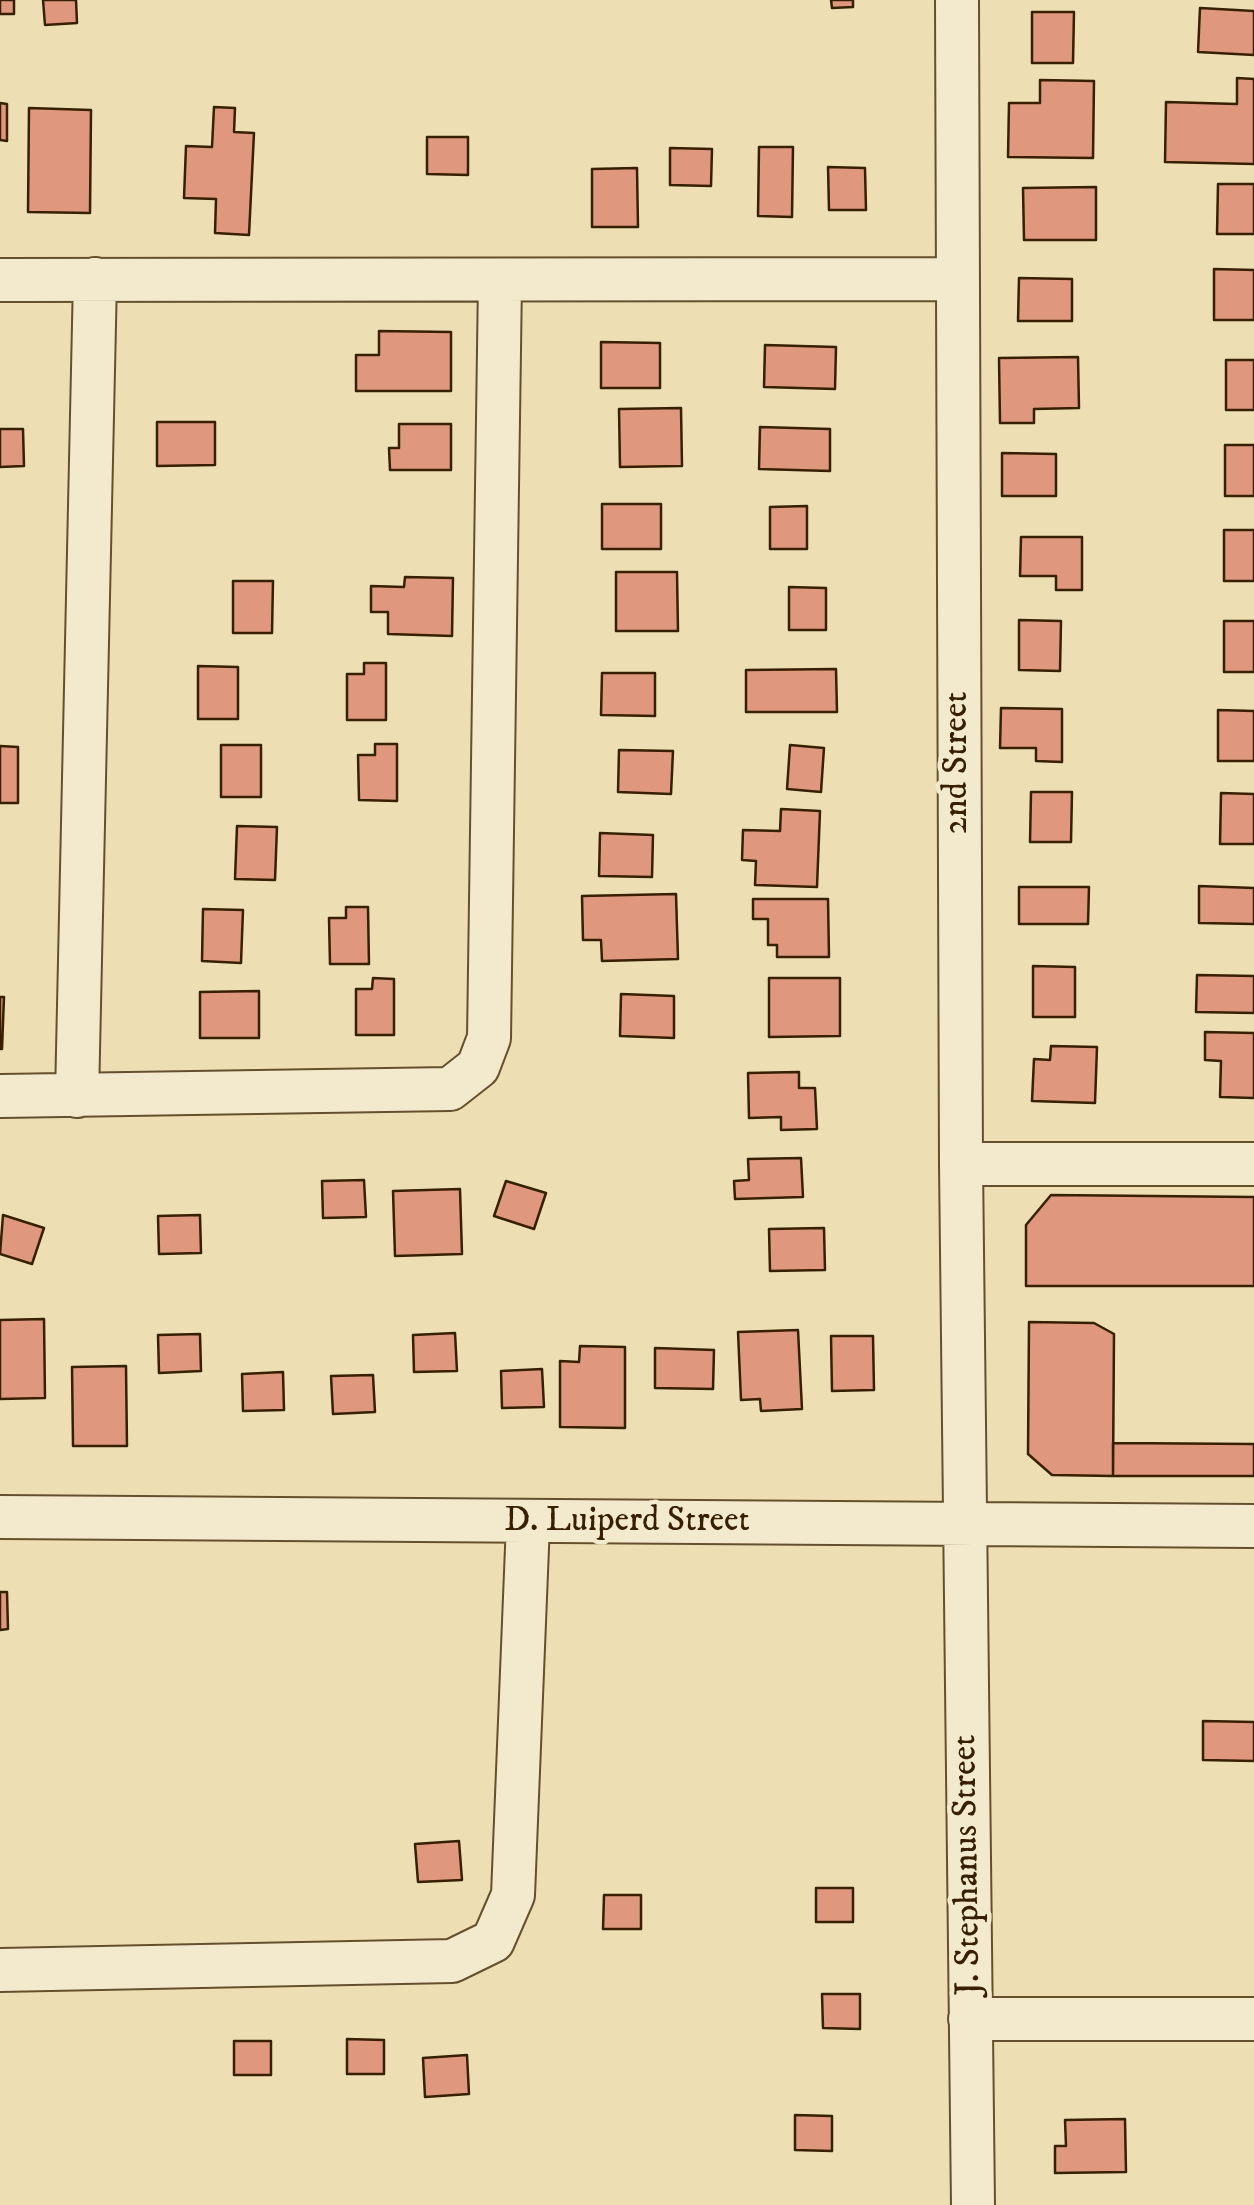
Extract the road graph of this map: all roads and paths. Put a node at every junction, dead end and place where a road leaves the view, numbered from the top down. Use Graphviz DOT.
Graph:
graph roads {
  1 [pos="957,0"];
  2 [pos="95,279"];
  3 [pos="957,279"];
  4 [pos="0,280"];
  5 [pos="500,281"];
  6 [pos="0,1096"];
  7 [pos="77,1096"];
  8 [pos="961,1164"];
  9 [pos="1254,1164"];
  10 [pos="0,1516"];
  11 [pos="528,1523"];
  12 [pos="965,1525"];
  13 [pos="1254,1526"];
  14 [pos="0,1970"];
  15 [pos="970,2018"];
  16 [pos="1254,2019"];
  17 [pos="974,2205"];
  1 -- 3 [label="street, 2nd Street"];
  2 -- 4 [label="street"];
  2 -- 5 [label="street"];
  2 -- 7 [label="street"];
  3 -- 5 [label="street"];
  3 -- 8 [label="street, 2nd Street"];
  5 -- 7 [label="street"];
  6 -- 7 [label="street"];
  8 -- 9 [label="street"];
  8 -- 12 [label="street, 2nd Street"];
  10 -- 11 [label="street, D. Luiperd Street"];
  11 -- 12 [label="street, D. Luiperd Street"];
  11 -- 14 [label="street"];
  12 -- 13 [label="street, D. Luiperd Street"];
  12 -- 15 [label="street, J. Stephanus Street"];
  15 -- 16 [label="street"];
  15 -- 17 [label="street, J. Stephanus Street"];
}
